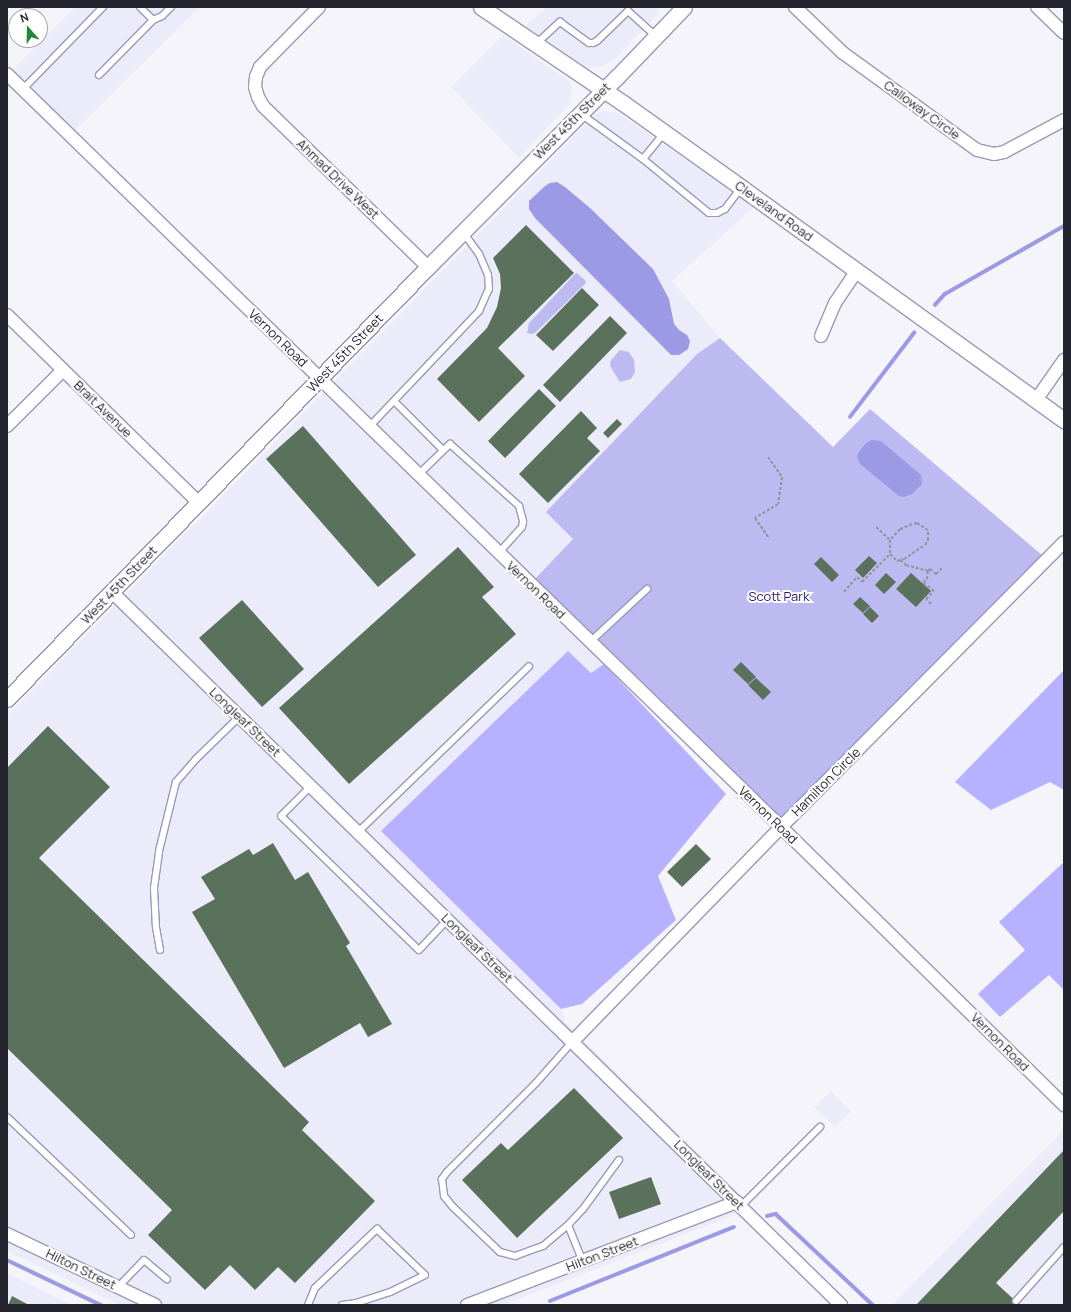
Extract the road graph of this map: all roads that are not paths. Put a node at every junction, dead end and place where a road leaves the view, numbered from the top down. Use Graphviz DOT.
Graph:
graph roads {
  1 [pos="103,7"];
  2 [pos="140,7"];
  3 [pos="171,7"];
  4 [pos="319,7"];
  5 [pos="481,7"];
  6 [pos="684,7"];
  7 [pos="795,7"];
  8 [pos="1037,7"];
  9 [pos="153,20"];
  10 [pos="1064,33"];
  11 [pos="656,36"];
  12 [pos="536,44"];
  13 [pos="7,74"];
  14 [pos="99,75"];
  15 [pos="23,89"];
  16 [pos="603,90"];
  17 [pos="579,114"];
  18 [pos="1064,120"];
  19 [pos="664,133"];
  20 [pos="643,159"];
  21 [pos="742,188"];
  22 [pos="463,231"];
  23 [pos="428,266"];
  24 [pos="857,270"];
  25 [pos="7,315"];
  26 [pos="821,336"];
  27 [pos="1064,360"];
  28 [pos="63,370"];
  29 [pos="320,379"];
  30 [pos="1036,400"];
  31 [pos="394,401"];
  32 [pos="1064,420"];
  33 [pos="7,426"];
  34 [pos="369,427"];
  35 [pos="443,450"];
  36 [pos="418,475"];
  37 [pos="198,502"];
  38 [pos="1064,542"];
  39 [pos="498,554"];
  40 [pos="647,589"];
  41 [pos="112,592"];
  42 [pos="590,642"];
  43 [pos="529,666"];
  44 [pos="7,699"];
  45 [pos="240,716"];
  46 [pos="311,786"];
  47 [pos="781,827"];
  48 [pos="358,832"];
  49 [pos="448,919"];
  50 [pos="160,950"];
  51 [pos="573,1041"];
  52 [pos="1064,1105"];
  53 [pos="7,1117"];
  54 [pos="820,1127"];
  55 [pos="619,1160"];
  56 [pos="739,1204"];
  57 [pos="568,1225"];
  58 [pos="7,1234"];
  59 [pos="131,1235"];
  60 [pos="1064,1247"];
  61 [pos="583,1262"];
  62 [pos="167,1279"];
  63 [pos="118,1287"];
  64 [pos="1016,1301"];
  65 [pos="155,1305"];
  66 [pos="308,1305"];
  67 [pos="342,1305"];
  68 [pos="466,1305"];
  69 [pos="841,1305"];
  1 -- 15 [label="lane"];
  2 -- 9 [label="lane"];
  3 -- 9 [label="lane"];
  4 -- 23 [label="street, Ahmad Drive West"];
  5 -- 12 [label="street, Cleveland Road"];
  6 -- 11 [label="street, West 45th Street"];
  7 -- 18 [label="street, Calloway Circle"];
  8 -- 10 [label="street"];
  9 -- 14 [label="lane"];
  11 -- 12 [label="lane"];
  11 -- 16 [label="street, West 45th Street"];
  12 -- 16 [label="street, Cleveland Road"];
  13 -- 15 [label="street, Vernon Road"];
  15 -- 29 [label="street, Vernon Road"];
  16 -- 17 [label="street, West 45th Street"];
  16 -- 19 [label="street, Cleveland Road"];
  17 -- 20 [label="lane"];
  17 -- 22 [label="street, West 45th Street"];
  19 -- 20 [label="lane"];
  19 -- 21 [label="street, Cleveland Road"];
  20 -- 21 [label="lane"];
  21 -- 24 [label="street, Cleveland Road"];
  22 -- 23 [label="street, West 45th Street"];
  22 -- 31 [label="lane"];
  23 -- 29 [label="street, West 45th Street"];
  24 -- 26 [label="street"];
  24 -- 30 [label="street, Cleveland Road"];
  25 -- 28 [label="street, Brait Avenue"];
  27 -- 30 [label="street"];
  28 -- 33 [label="street"];
  28 -- 37 [label="street, Brait Avenue"];
  29 -- 34 [label="street, Vernon Road"];
  29 -- 37 [label="street, West 45th Street"];
  30 -- 32 [label="street, Cleveland Road"];
  31 -- 34 [label="lane"];
  31 -- 35 [label="lane"];
  34 -- 36 [label="street, Vernon Road"];
  35 -- 36 [label="lane"];
  35 -- 39 [label="lane"];
  36 -- 39 [label="street, Vernon Road"];
  37 -- 41 [label="street, West 45th Street"];
  38 -- 47 [label="street, Hamilton Circle"];
  39 -- 42 [label="street, Vernon Road"];
  40 -- 42 [label="lane"];
  41 -- 44 [label="street, West 45th Street"];
  41 -- 45 [label="street, Longleaf Street"];
  42 -- 47 [label="street, Vernon Road"];
  43 -- 48 [label="lane"];
  45 -- 46 [label="street, Longleaf Street"];
  45 -- 50 [label="lane"];
  46 -- 48 [label="street, Longleaf Street"];
  46 -- 49 [label="lane"];
  47 -- 51 [label="street, Hamilton Circle"];
  47 -- 52 [label="street, Vernon Road"];
  48 -- 49 [label="street, Longleaf Street"];
  49 -- 51 [label="street, Longleaf Street"];
  51 -- 56 [label="street, Longleaf Street"];
  51 -- 57 [label="lane"];
  53 -- 59 [label="lane"];
  54 -- 56 [label="lane"];
  55 -- 57 [label="lane"];
  56 -- 61 [label="street, Hilton Street"];
  56 -- 69 [label="street, Longleaf Street"];
  57 -- 61 [label="lane"];
  58 -- 63 [label="street, Hilton Street"];
  60 -- 64 [label="lane"];
  61 -- 68 [label="street, Hilton Street"];
  62 -- 63 [label="lane"];
  63 -- 65 [label="street, Hilton Street"];
  66 -- 67 [label="lane"];
}
